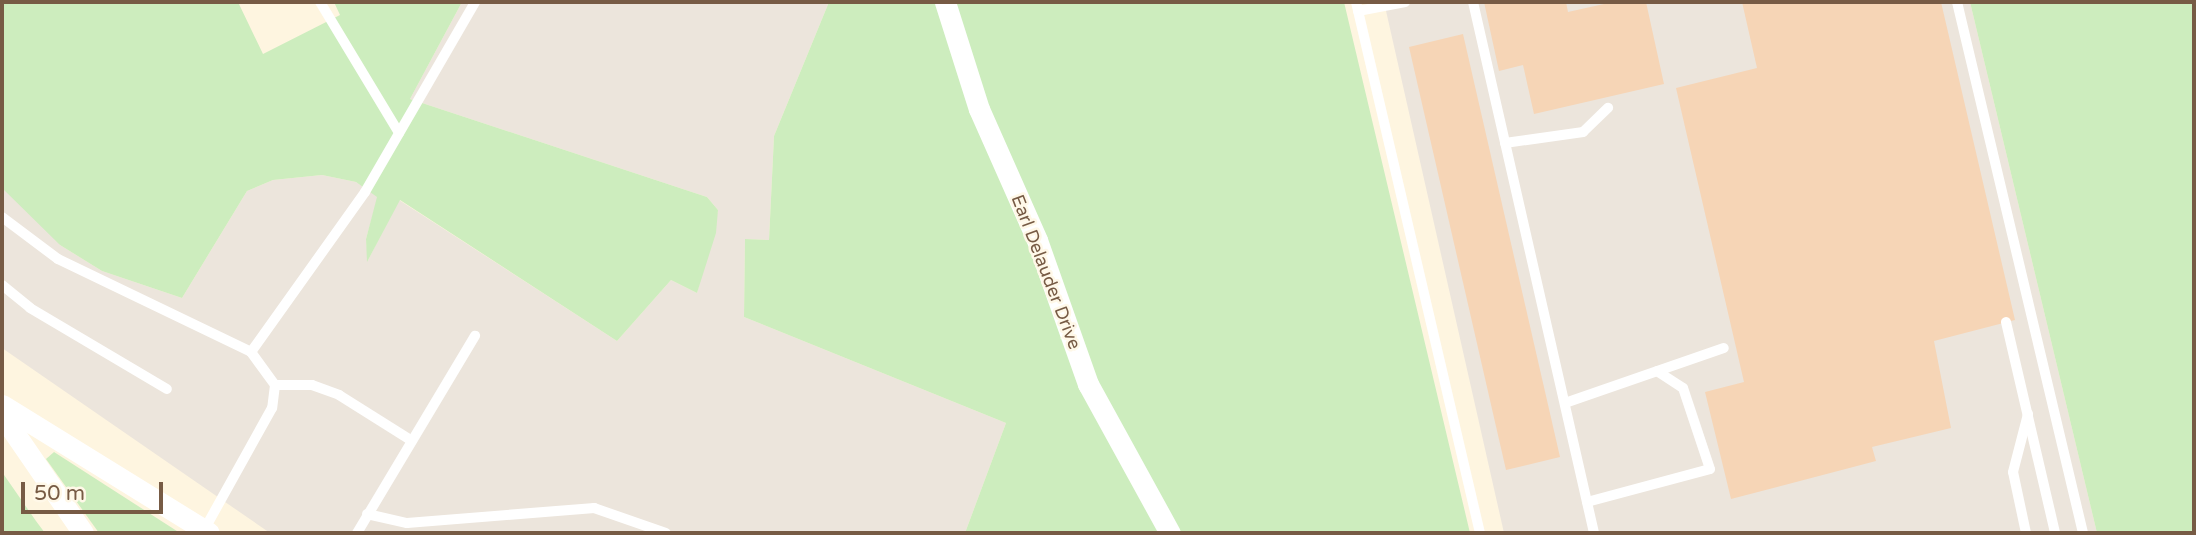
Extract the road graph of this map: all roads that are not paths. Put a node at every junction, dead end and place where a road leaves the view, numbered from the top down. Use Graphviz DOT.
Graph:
graph roads {
  1 [pos="320,2"];
  2 [pos="474,2"];
  3 [pos="945,2"];
  4 [pos="1405,2"];
  5 [pos="1473,2"];
  6 [pos="1957,2"];
  7 [pos="1357,7"];
  8 [pos="1608,108"];
  9 [pos="399,133"];
  10 [pos="1505,143"];
  11 [pos="2,217"];
  12 [pos="2,285"];
  13 [pos="2006,322"];
  14 [pos="475,336"];
  15 [pos="1724,348"];
  16 [pos="251,352"];
  17 [pos="1657,371"];
  18 [pos="275,385"];
  19 [pos="167,388"];
  20 [pos="1565,403"];
  21 [pos="2,405"];
  22 [pos="2028,411"];
  23 [pos="2,415"];
  24 [pos="412,441"];
  25 [pos="1587,502"];
  26 [pos="367,514"];
  27 [pos="206,531"];
  28 [pos="83,533"];
  29 [pos="357,533"];
  30 [pos="666,533"];
  31 [pos="1170,533"];
  32 [pos="1480,533"];
  33 [pos="1594,533"];
  34 [pos="2026,533"];
  35 [pos="2055,533"];
  36 [pos="2083,533"];
  1 -- 9 [label="lane"];
  2 -- 9 [label="lane"];
  3 -- 31 [label="street, Earl Delauder Drive"];
  4 -- 7 [label="lane"];
  5 -- 10 [label="lane"];
  6 -- 36 [label="lane"];
  7 -- 32 [label="lane"];
  8 -- 10 [label="lane"];
  9 -- 16 [label="lane"];
  10 -- 20 [label="lane"];
  11 -- 16 [label="lane"];
  12 -- 19 [label="lane"];
  13 -- 22 [label="lane"];
  14 -- 24 [label="lane"];
  15 -- 17 [label="lane"];
  16 -- 18 [label="lane"];
  17 -- 20 [label="lane"];
  17 -- 25 [label="lane"];
  18 -- 24 [label="lane"];
  18 -- 27 [label="lane"];
  20 -- 25 [label="lane"];
  21 -- 27 [label="street"];
  22 -- 34 [label="lane"];
  22 -- 35 [label="lane"];
  23 -- 28 [label="street"];
  24 -- 26 [label="lane"];
  25 -- 33 [label="lane"];
  26 -- 29 [label="lane"];
  26 -- 30 [label="lane"];
}
